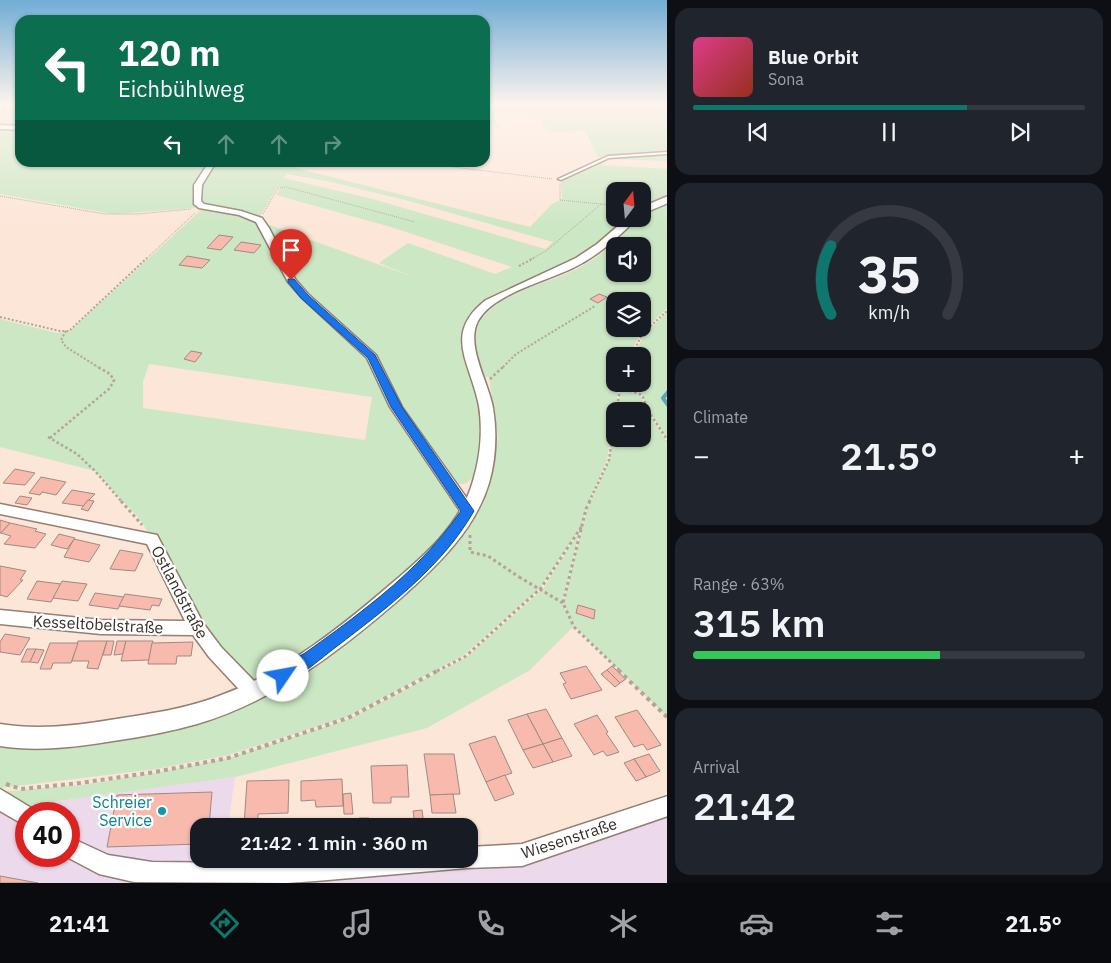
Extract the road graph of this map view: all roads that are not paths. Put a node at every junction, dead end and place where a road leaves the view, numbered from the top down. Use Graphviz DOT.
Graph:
graph roads {
  1 [pos="667,153"];
  2 [pos="211,167"];
  3 [pos="560,179"];
  4 [pos="667,199"];
  5 [pos="651,207"];
  6 [pos="621,228"];
  7 [pos="0,509"];
  8 [pos="468,511"];
  9 [pos="0,617"];
  10 [pos="196,628"];
  11 [pos="253,692"];
  12 [pos="0,735"];
  13 [pos="0,799"];
  14 [pos="667,806"];
  15 [pos="15,809"];
  16 [pos="80,853"];
  17 [pos="478,857"];
  18 [pos="354,868"];
  19 [pos="221,879"];
  1 -- 3 [label="lane"];
  2 -- 8 [label="street"];
  4 -- 5 [label="street"];
  6 -- 8 [label="street"];
  7 -- 10 [label="street, Ostlandstraße"];
  8 -- 11 [label="street"];
  9 -- 10 [label="street, Kesseltobelstraße"];
  10 -- 11 [label="street, Ostlandstraße"];
  11 -- 12 [label="street"];
  13 -- 15 [label="street"];
  14 -- 17 [label="street, Wiesenstraße"];
  16 -- 19 [label="street"];
  18 -- 19 [label="street"];
}
